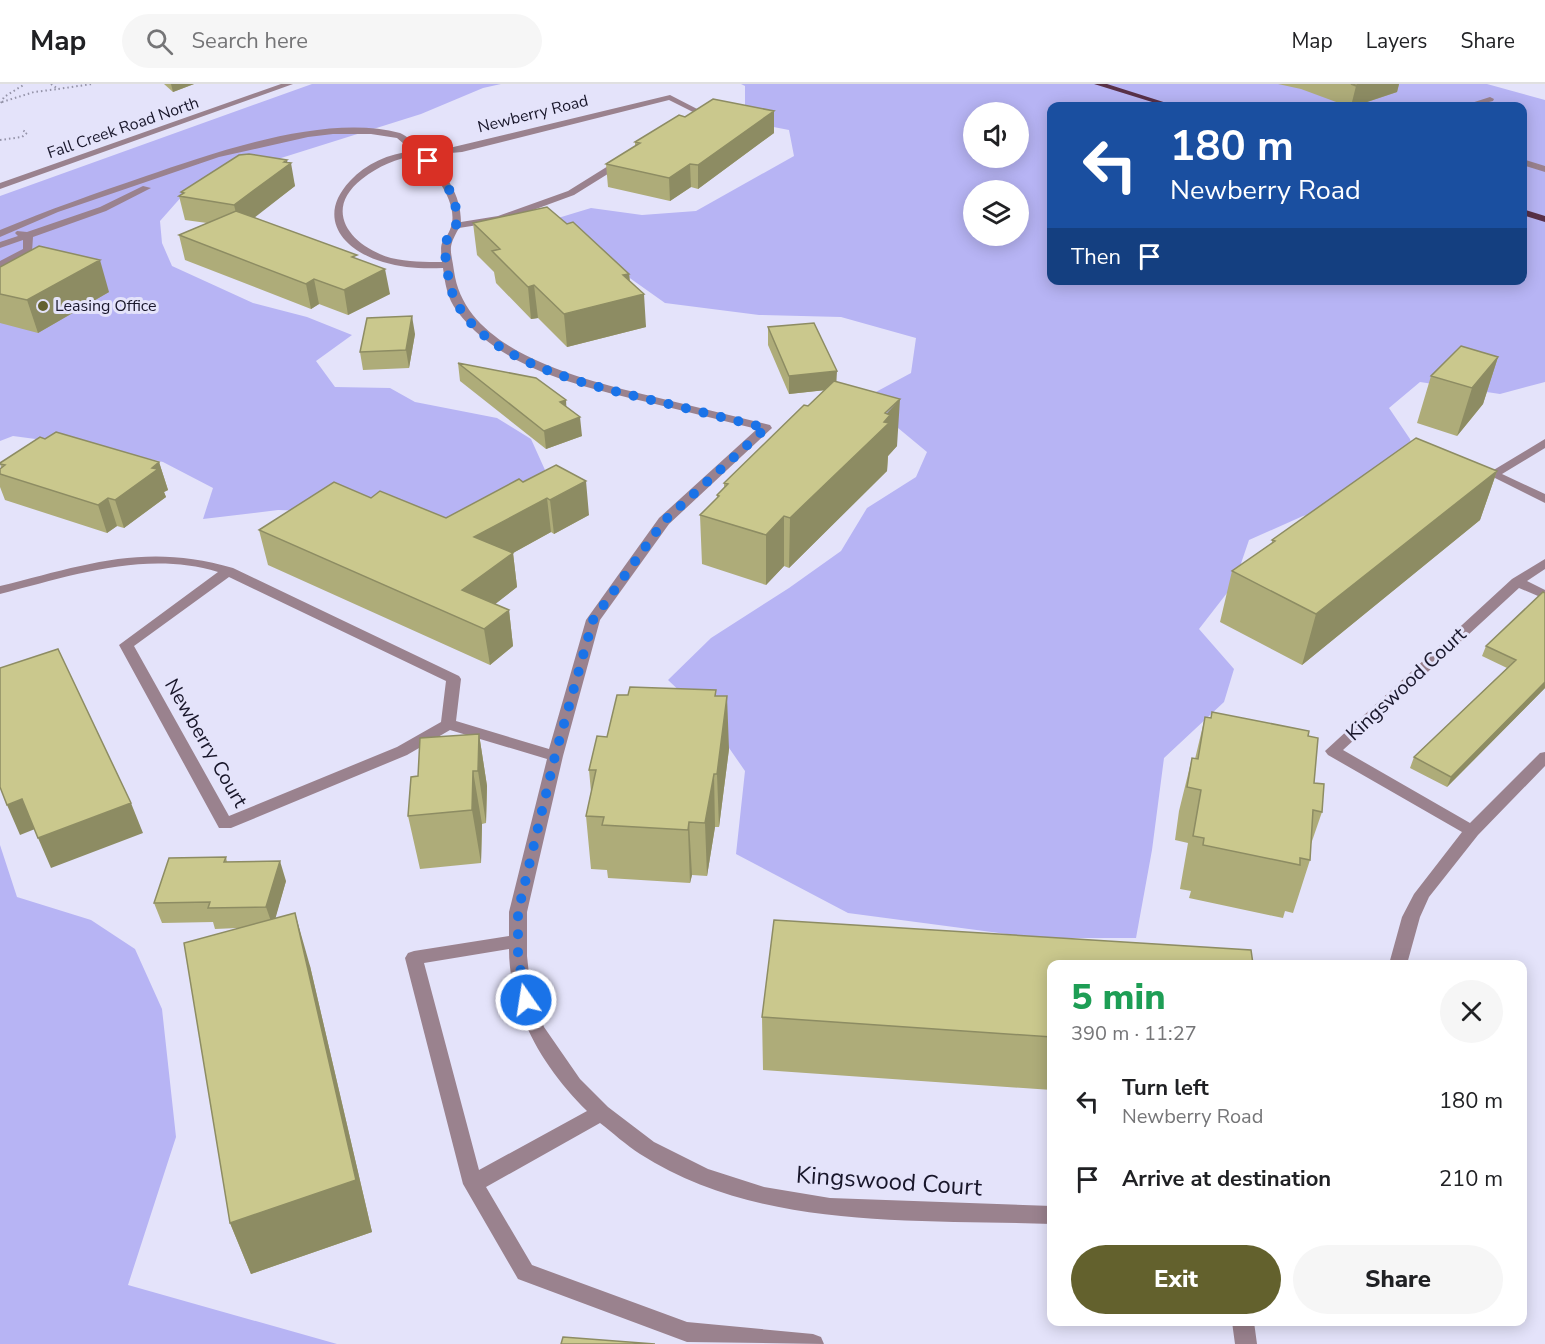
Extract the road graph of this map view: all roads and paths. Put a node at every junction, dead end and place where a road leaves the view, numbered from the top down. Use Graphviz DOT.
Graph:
graph roads {
  1 [pos="25,84"];
  2 [pos="51,84"];
  3 [pos="92,84"];
  4 [pos="289,84"];
  5 [pos="1098,84"];
  6 [pos="58,88"];
  7 [pos="1490,99"];
  8 [pos="1159,102"];
  9 [pos="1480,102"];
  10 [pos="1,103"];
  11 [pos="680,125"];
  12 [pos="21,129"];
  13 [pos="0,140"];
  14 [pos="418,151"];
  15 [pos="630,156"];
  16 [pos="1527,164"];
  17 [pos="1545,169"];
  18 [pos="0,186"];
  19 [pos="1527,214"];
  20 [pos="1545,219"];
  21 [pos="456,226"];
  22 [pos="10,229"];
  23 [pos="0,234"];
  24 [pos="28,237"];
  25 [pos="0,245"];
  26 [pos="0,265"];
  27 [pos="448,265"];
  28 [pos="1545,443"];
  29 [pos="1545,499"];
  30 [pos="1545,563"];
  31 [pos="228,571"];
  32 [pos="1517,582"];
  33 [pos="0,590"];
  34 [pos="1545,595"];
  35 [pos="448,724"];
  36 [pos="555,756"];
  37 [pos="1545,757"];
  38 [pos="1472,831"];
  39 [pos="518,942"];
  40 [pos="1399,960"];
  41 [pos="601,1113"];
  42 [pos="473,1184"];
  43 [pos="1047,1215"];
  44 [pos="1244,1326"];
  45 [pos="813,1344"];
  46 [pos="1246,1344"];
  1 -- 10 [label="path"];
  2 -- 6 [label="path"];
  3 -- 6 [label="path"];
  4 -- 18 [label="street, Fall Creek Road North"];
  5 -- 8 [label="main road"];
  6 -- 10 [label="path"];
  7 -- 9 [label="street"];
  11 -- 14 [label="street, Newberry Road"];
  12 -- 13 [label="path"];
  14 -- 21 [label="street"];
  14 -- 22 [label="street"];
  14 -- 24 [label="street, Newberry Road"];
  14 -- 27 [label="street, Newberry Road"];
  15 -- 21 [label="street"];
  16 -- 17 [label="street"];
  19 -- 20 [label="main road"];
  21 -- 27 [label="street"];
  22 -- 23 [label="street"];
  22 -- 24 [label="street"];
  24 -- 25 [label="street, Newberry Road"];
  24 -- 26 [label="street"];
  27 -- 36 [label="street"];
  28 -- 29 [label="street"];
  30 -- 32 [label="street, Kingswood Court"];
  31 -- 33 [label="street"];
  31 -- 35 [label="street"];
  31 -- 35 [label="street, Newberry Court"];
  32 -- 34 [label="street"];
  32 -- 38 [label="street, Kingswood Court"];
  35 -- 36 [label="street"];
  36 -- 39 [label="street"];
  37 -- 38 [label="street"];
  38 -- 40 [label="street"];
  39 -- 41 [label="street"];
  39 -- 42 [label="street"];
  41 -- 42 [label="street"];
  41 -- 43 [label="street, Kingswood Court"];
  42 -- 45 [label="street"];
  44 -- 46 [label="street"];
}
